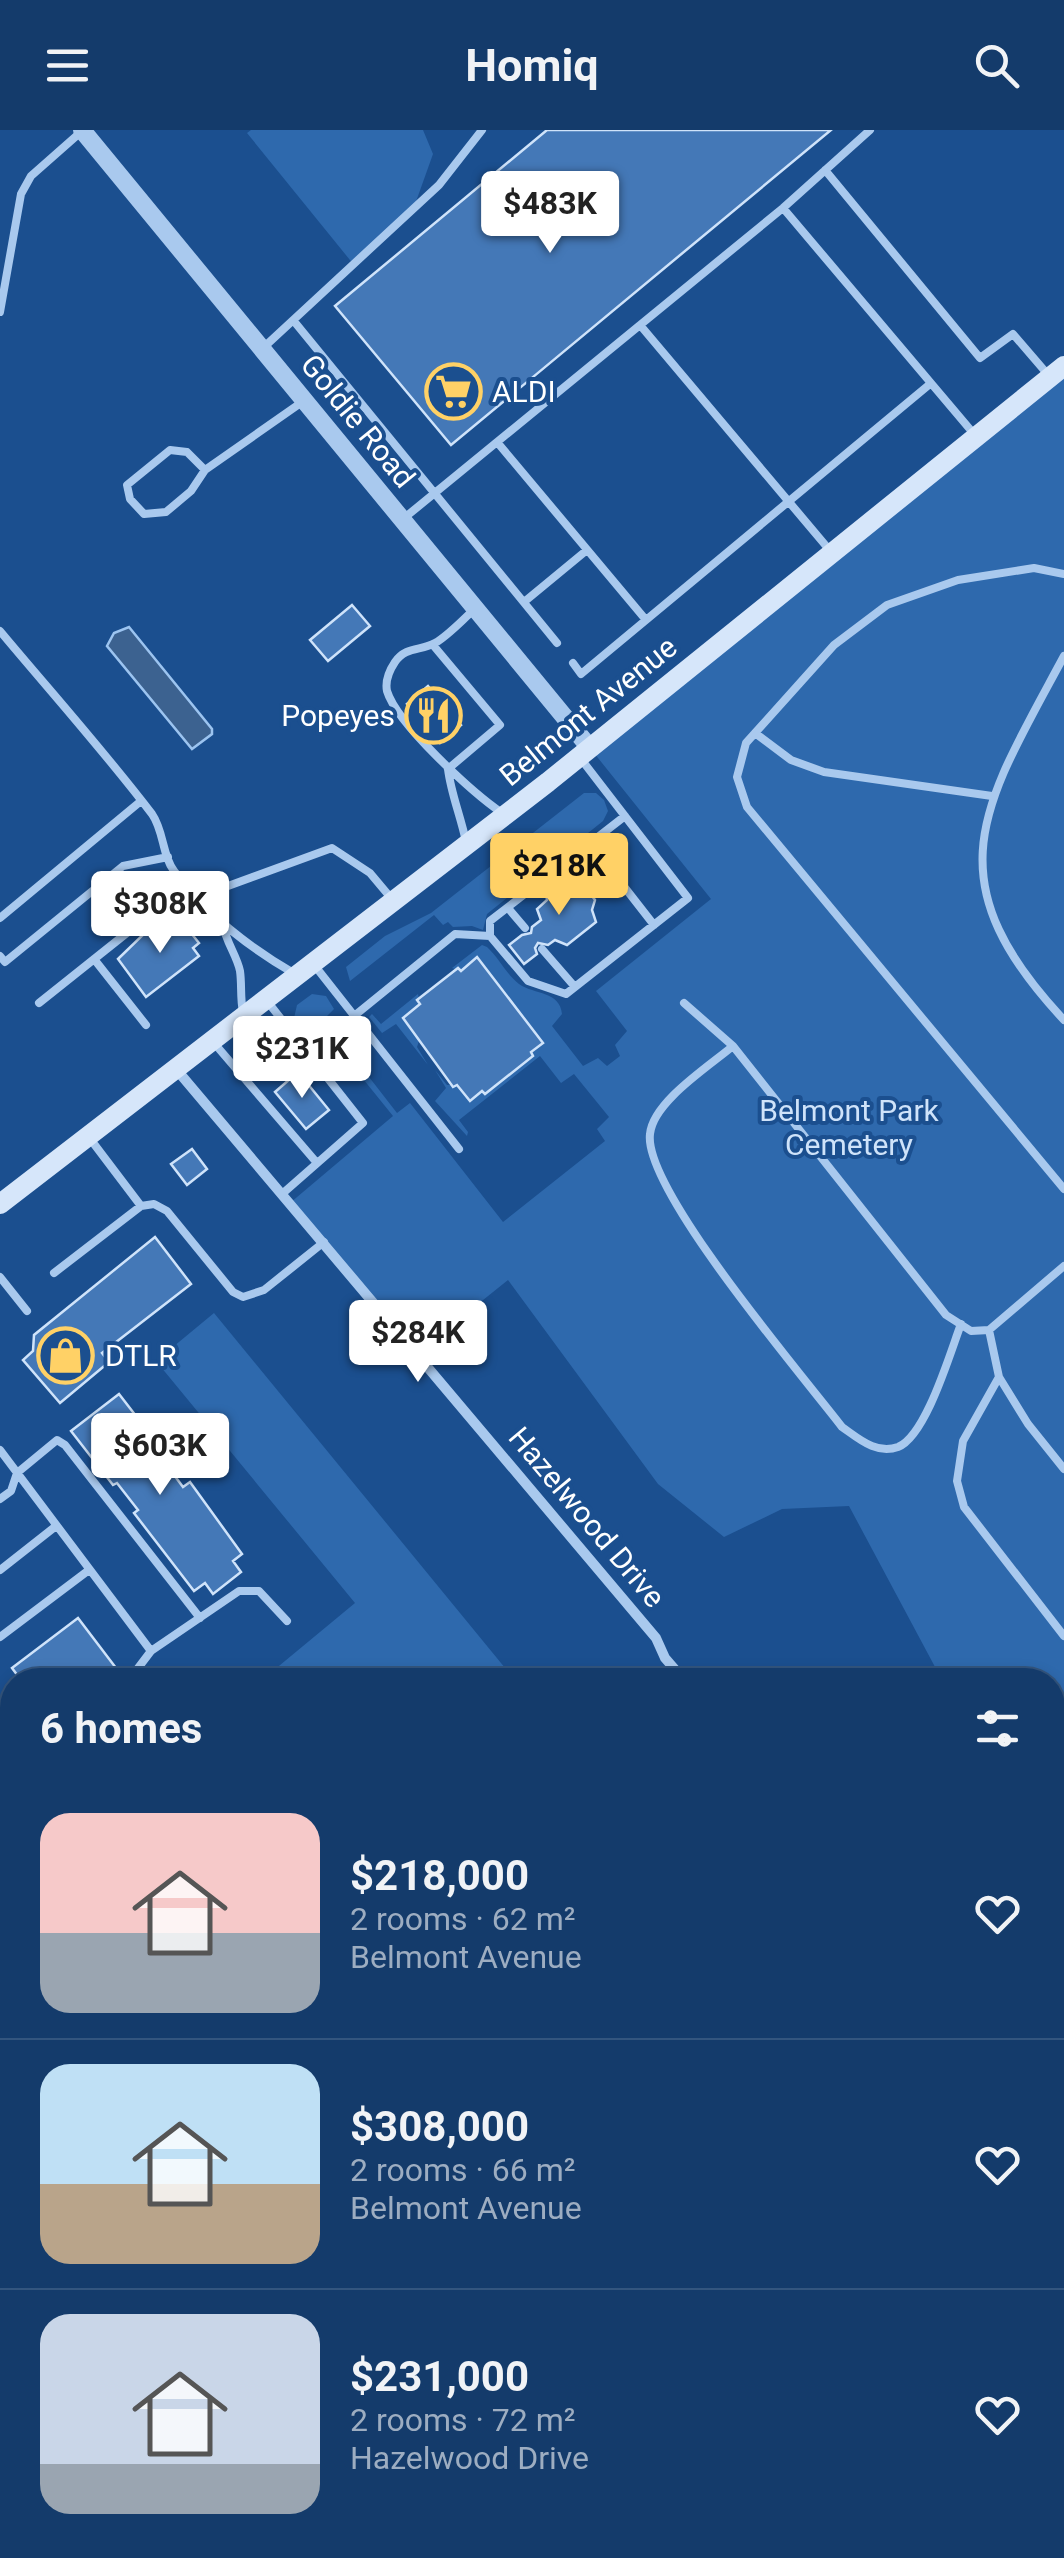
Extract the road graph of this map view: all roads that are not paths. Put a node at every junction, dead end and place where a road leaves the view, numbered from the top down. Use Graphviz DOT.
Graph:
graph roads {
  1 [pos="82,130"];
  2 [pos="482,130"];
  3 [pos="870,130"];
  4 [pos="825,170"];
  5 [pos="783,208"];
  6 [pos="0,312"];
  7 [pos="293,320"];
  8 [pos="640,325"];
  9 [pos="263,348"];
  10 [pos="1057,371"];
  11 [pos="930,384"];
  12 [pos="305,400"];
  13 [pos="976,437"];
  14 [pos="497,442"];
  15 [pos="206,470"];
  16 [pos="436,492"];
  17 [pos="788,501"];
  18 [pos="403,519"];
  19 [pos="588,550"];
  20 [pos="832,553"];
  21 [pos="1064,574"];
  22 [pos="524,602"];
  23 [pos="476,608"];
  24 [pos="646,620"];
  25 [pos="0,631"];
  26 [pos="556,643"];
  27 [pos="432,645"];
  28 [pos="1064,656"];
  29 [pos="573,663"];
  30 [pos="1061,666"];
  31 [pos="755,733"];
  32 [pos="585,753"];
  33 [pos="448,769"];
  34 [pos="992,796"];
  35 [pos="142,801"];
  36 [pos="505,815"];
  37 [pos="624,816"];
  38 [pos="590,843"];
  39 [pos="467,844"];
  40 [pos="168,856"];
  41 [pos="187,885"];
  42 [pos="198,897"];
  43 [pos="393,900"];
  44 [pos="508,908"];
  45 [pos="0,918"];
  46 [pos="654,925"];
  47 [pos="223,926"];
  48 [pos="524,928"];
  49 [pos="490,936"];
  50 [pos="542,949"];
  51 [pos="0,956"];
  52 [pos="94,959"];
  53 [pos="304,968"];
  54 [pos="575,987"];
  55 [pos="265,998"];
  56 [pos="684,1002"];
  57 [pos="40,1003"];
  58 [pos="243,1015"];
  59 [pos="354,1016"];
  60 [pos="1064,1020"];
  61 [pos="146,1025"];
  62 [pos="211,1040"];
  63 [pos="733,1046"];
  64 [pos="175,1068"];
  65 [pos="88,1136"];
  66 [pos="459,1149"];
  67 [pos="317,1163"];
  68 [pos="1064,1189"];
  69 [pos="282,1194"];
  70 [pos="0,1204"];
  71 [pos="141,1206"];
  72 [pos="324,1242"];
  73 [pos="1064,1266"];
  74 [pos="54,1273"];
  75 [pos="0,1278"];
  76 [pos="27,1312"];
  77 [pos="962,1324"];
  78 [pos="988,1330"];
  79 [pos="998,1377"];
  80 [pos="0,1450"];
  81 [pos="1064,1469"];
  82 [pos="16,1474"];
  83 [pos="0,1500"];
  84 [pos="56,1526"];
  85 [pos="0,1570"];
  86 [pos="89,1570"];
  87 [pos="200,1618"];
  88 [pos="287,1621"];
  89 [pos="1064,1636"];
  90 [pos="0,1637"];
  91 [pos="151,1651"];
  92 [pos="138,1668"];
  93 [pos="674,1668"];
  1 -- 6 [label="lane"];
  1 -- 9 [label="street, Goldie Road"];
  2 -- 7 [label="lane"];
  3 -- 4 [label="lane"];
  4 -- 5 [label="lane"];
  4 -- 10 [label="lane"];
  5 -- 8 [label="lane"];
  5 -- 11 [label="lane"];
  7 -- 9 [label="lane"];
  7 -- 16 [label="lane"];
  8 -- 14 [label="lane"];
  8 -- 17 [label="lane"];
  9 -- 12 [label="street, Goldie Road"];
  10 -- 13 [label="main road, Belmont Avenue"];
  11 -- 13 [label="lane"];
  11 -- 17 [label="lane"];
  12 -- 15 [label="lane"];
  12 -- 18 [label="street, Goldie Road"];
  13 -- 20 [label="main road, Belmont Avenue"];
  14 -- 16 [label="lane"];
  14 -- 19 [label="lane"];
  15 -- 15 [label="lane"];
  16 -- 18 [label="lane"];
  16 -- 22 [label="lane"];
  17 -- 20 [label="lane"];
  17 -- 24 [label="lane"];
  18 -- 23 [label="street, Goldie Road"];
  19 -- 22 [label="lane"];
  19 -- 24 [label="lane"];
  20 -- 32 [label="main road, Belmont Avenue"];
  21 -- 31 [label="lane"];
  22 -- 26 [label="lane"];
  23 -- 27 [label="lane"];
  23 -- 32 [label="street, Goldie Road"];
  24 -- 29 [label="lane"];
  25 -- 35 [label="lane"];
  27 -- 33 [label="lane"];
  27 -- 33 [label="lane"];
  28 -- 30 [label="lane"];
  30 -- 34 [label="lane"];
  31 -- 34 [label="lane"];
  31 -- 68 [label="lane"];
  32 -- 36 [label="main road, Belmont Avenue"];
  32 -- 37 [label="lane"];
  33 -- 36 [label="lane"];
  33 -- 39 [label="lane"];
  34 -- 60 [label="lane"];
  35 -- 40 [label="lane"];
  35 -- 45 [label="lane"];
  36 -- 39 [label="main road, Belmont Avenue"];
  37 -- 38 [label="lane"];
  37 -- 46 [label="lane"];
  38 -- 44 [label="lane"];
  38 -- 46 [label="lane"];
  39 -- 43 [label="main road, Belmont Avenue"];
  40 -- 41 [label="lane"];
  40 -- 51 [label="lane"];
  41 -- 42 [label="lane"];
  41 -- 52 [label="lane"];
  42 -- 43 [label="lane"];
  42 -- 47 [label="lane"];
  43 -- 53 [label="main road, Belmont Avenue"];
  44 -- 48 [label="lane"];
  44 -- 49 [label="lane"];
  46 -- 54 [label="lane"];
  47 -- 53 [label="lane"];
  47 -- 58 [label="lane"];
  49 -- 54 [label="lane"];
  49 -- 59 [label="lane"];
  50 -- 54 [label="lane"];
  52 -- 57 [label="lane"];
  52 -- 61 [label="lane"];
  53 -- 55 [label="main road, Belmont Avenue"];
  53 -- 59 [label="lane"];
  55 -- 58 [label="main road, Belmont Avenue"];
  55 -- 67 [label="lane"];
  56 -- 63 [label="lane"];
  58 -- 62 [label="main road, Belmont Avenue"];
  59 -- 66 [label="lane"];
  62 -- 64 [label="main road, Belmont Avenue"];
  62 -- 67 [label="lane"];
  63 -- 77 [label="lane"];
  63 -- 77 [label="lane"];
  64 -- 65 [label="main road, Belmont Avenue"];
  64 -- 69 [label="street, Hazelwood Drive"];
  65 -- 70 [label="main road, Belmont Avenue"];
  65 -- 71 [label="lane"];
  67 -- 69 [label="lane"];
  69 -- 72 [label="street, Hazelwood Drive"];
  71 -- 72 [label="lane"];
  71 -- 74 [label="lane"];
  72 -- 93 [label="street, Hazelwood Drive"];
  73 -- 78 [label="lane"];
  75 -- 76 [label="lane"];
  77 -- 78 [label="lane"];
  78 -- 79 [label="lane"];
  79 -- 81 [label="lane"];
  79 -- 89 [label="lane"];
  80 -- 82 [label="lane"];
  82 -- 83 [label="lane"];
  82 -- 84 [label="lane"];
  82 -- 87 [label="lane"];
  84 -- 85 [label="lane"];
  84 -- 86 [label="lane"];
  86 -- 90 [label="lane"];
  86 -- 91 [label="lane"];
  87 -- 88 [label="lane"];
  87 -- 91 [label="lane"];
  91 -- 92 [label="lane"];
}
